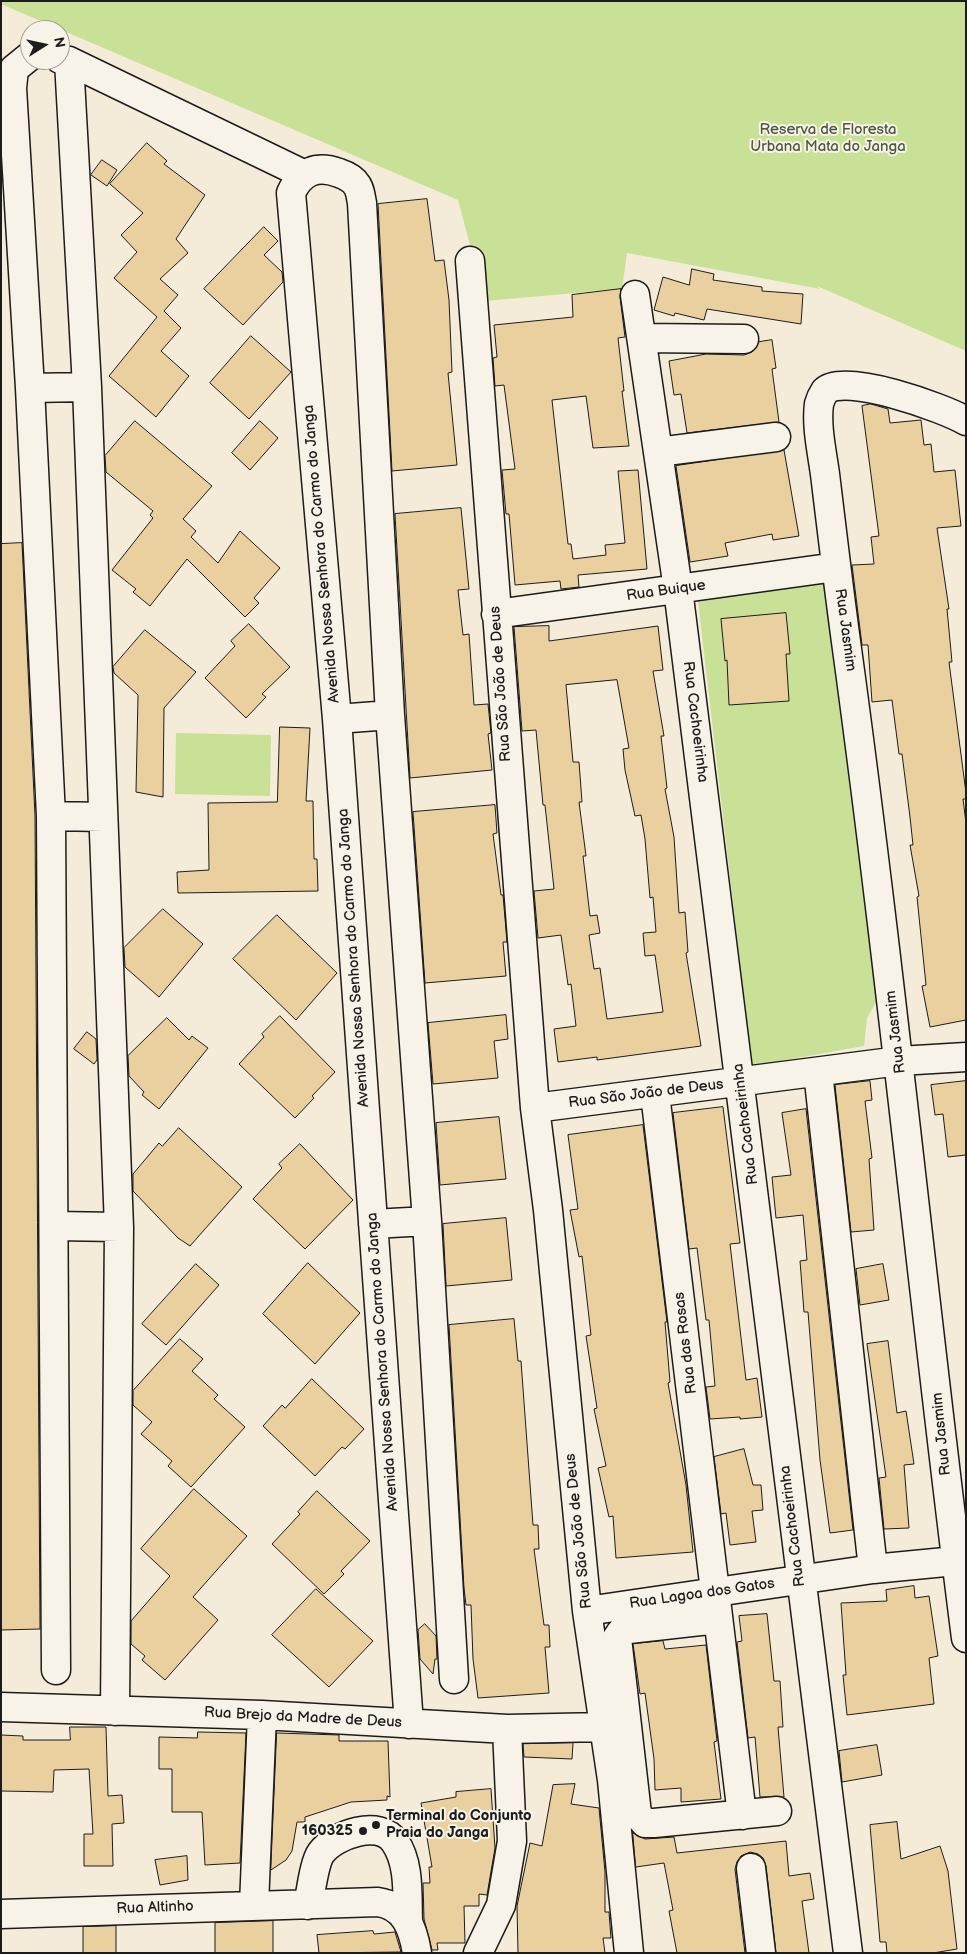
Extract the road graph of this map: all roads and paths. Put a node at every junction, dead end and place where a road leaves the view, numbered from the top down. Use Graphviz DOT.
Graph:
graph roads {
  1 [pos="70,63"];
  2 [pos="20,64"];
  3 [pos="65,70"];
  4 [pos="297,184"];
  5 [pos="470,261"];
  6 [pos="635,296"];
  7 [pos="642,338"];
  8 [pos="744,339"];
  9 [pos="87,387"];
  10 [pos="30,388"];
  11 [pos="966,421"];
  12 [pos="776,437"];
  13 [pos="658,452"];
  14 [pos="836,567"];
  15 [pos="678,590"];
  16 [pos="496,614"];
  17 [pos="390,715"];
  18 [pos="337,719"];
  19 [pos="51,816"];
  20 [pos="103,817"];
  21 [pos="966,1057"];
  22 [pos="900,1061"];
  23 [pos="818,1072"];
  24 [pos="741,1082"];
  25 [pos="655,1094"];
  26 [pos="535,1108"];
  27 [pos="428,1221"];
  28 [pos="373,1224"];
  29 [pos="54,1226"];
  30 [pos="119,1227"];
  31 [pos="961,1560"];
  32 [pos="873,1570"];
  33 [pos="800,1580"];
  34 [pos="716,1591"];
  35 [pos="587,1610"];
  36 [pos="718,1619"];
  37 [pos="966,1638"];
  38 [pos="56,1670"];
  39 [pos="454,1679"];
  40 [pos="1,1707"];
  41 [pos="115,1711"];
  42 [pos="262,1715"];
  43 [pos="410,1724"];
  44 [pos="604,1728"];
  45 [pos="507,1729"];
  46 [pos="777,1812"];
  47 [pos="742,1815"];
  48 [pos="751,1868"];
  49 [pos="254,1905"];
  50 [pos="308,1905"];
  51 [pos="1,1914"];
  52 [pos="408,1920"];
  53 [pos="417,1953"];
  54 [pos="478,1953"];
  55 [pos="629,1953"];
  56 [pos="761,1953"];
  57 [pos="848,1953"];
  1 -- 4 [label="street"];
  2 -- 10 [label="street"];
  3 -- 9 [label="street"];
  4 -- 17 [label="street"];
  4 -- 18 [label="street, Avenida Nossa Senhora do Carmo do Janga"];
  5 -- 16 [label="street, Rua São João de Deus"];
  6 -- 7 [label="street, Rua Cachoeirinha"];
  7 -- 8 [label="street"];
  7 -- 13 [label="street, Rua Cachoeirinha"];
  9 -- 10 [label="street"];
  9 -- 20 [label="street"];
  10 -- 19 [label="street"];
  11 -- 14 [label="street, Rua Jasmim"];
  12 -- 13 [label="street"];
  13 -- 15 [label="street, Rua Cachoeirinha"];
  14 -- 15 [label="street, Rua Buique"];
  14 -- 22 [label="street, Rua Jasmim"];
  15 -- 16 [label="street, Rua Buique"];
  15 -- 24 [label="street, Rua Cachoeirinha"];
  16 -- 26 [label="street, Rua São João de Deus"];
  17 -- 18 [label="street"];
  17 -- 27 [label="street"];
  18 -- 28 [label="street, Avenida Nossa Senhora do Carmo do Janga"];
  19 -- 20 [label="street"];
  19 -- 29 [label="street"];
  20 -- 30 [label="street"];
  21 -- 22 [label="street, Rua São João de Deus"];
  22 -- 23 [label="street, Rua São João de Deus"];
  22 -- 31 [label="street, Rua Jasmim"];
  23 -- 24 [label="street, Rua São João de Deus"];
  23 -- 32 [label="street"];
  24 -- 25 [label="street, Rua São João de Deus"];
  24 -- 33 [label="street, Rua Cachoeirinha"];
  25 -- 26 [label="street, Rua São João de Deus"];
  25 -- 34 [label="street, Rua das Rosas"];
  26 -- 35 [label="street, Rua São João de Deus"];
  27 -- 28 [label="street"];
  27 -- 39 [label="street"];
  28 -- 43 [label="street, Avenida Nossa Senhora do Carmo do Janga"];
  29 -- 30 [label="street"];
  29 -- 38 [label="street"];
  30 -- 41 [label="street"];
  31 -- 32 [label="street, Rua Lagoa dos Gatos"];
  31 -- 37 [label="street, Rua Jasmim"];
  32 -- 33 [label="street, Rua Lagoa dos Gatos"];
  33 -- 34 [label="street, Rua Lagoa dos Gatos"];
  33 -- 57 [label="street, Rua Cachoeirinha"];
  34 -- 35 [label="street, Rua Lagoa dos Gatos"];
  34 -- 36 [label="street, Rua das Rosas"];
  35 -- 44 [label="street, Rua São João de Deus"];
  36 -- 47 [label="street, Rua das Rosas"];
  36 -- 47 [label="street"];
  40 -- 41 [label="street, Rua Brejo da Madre de Deus"];
  41 -- 42 [label="street, Rua Brejo da Madre de Deus"];
  42 -- 43 [label="street, Rua Brejo da Madre de Deus"];
  42 -- 49 [label="street"];
  43 -- 45 [label="street, Rua Brejo da Madre de Deus"];
  44 -- 45 [label="street, Rua Brejo da Madre de Deus"];
  44 -- 55 [label="street, Rua São João de Deus"];
  45 -- 54 [label="street"];
  46 -- 47 [label="street"];
  48 -- 56 [label="street"];
  49 -- 50 [label="street, Rua Altinho"];
  49 -- 51 [label="street, Rua Altinho"];
  50 -- 52 [label="street, Rua Altinho"];
  50 -- 52 [label="street"];
  52 -- 53 [label="street"];
}
